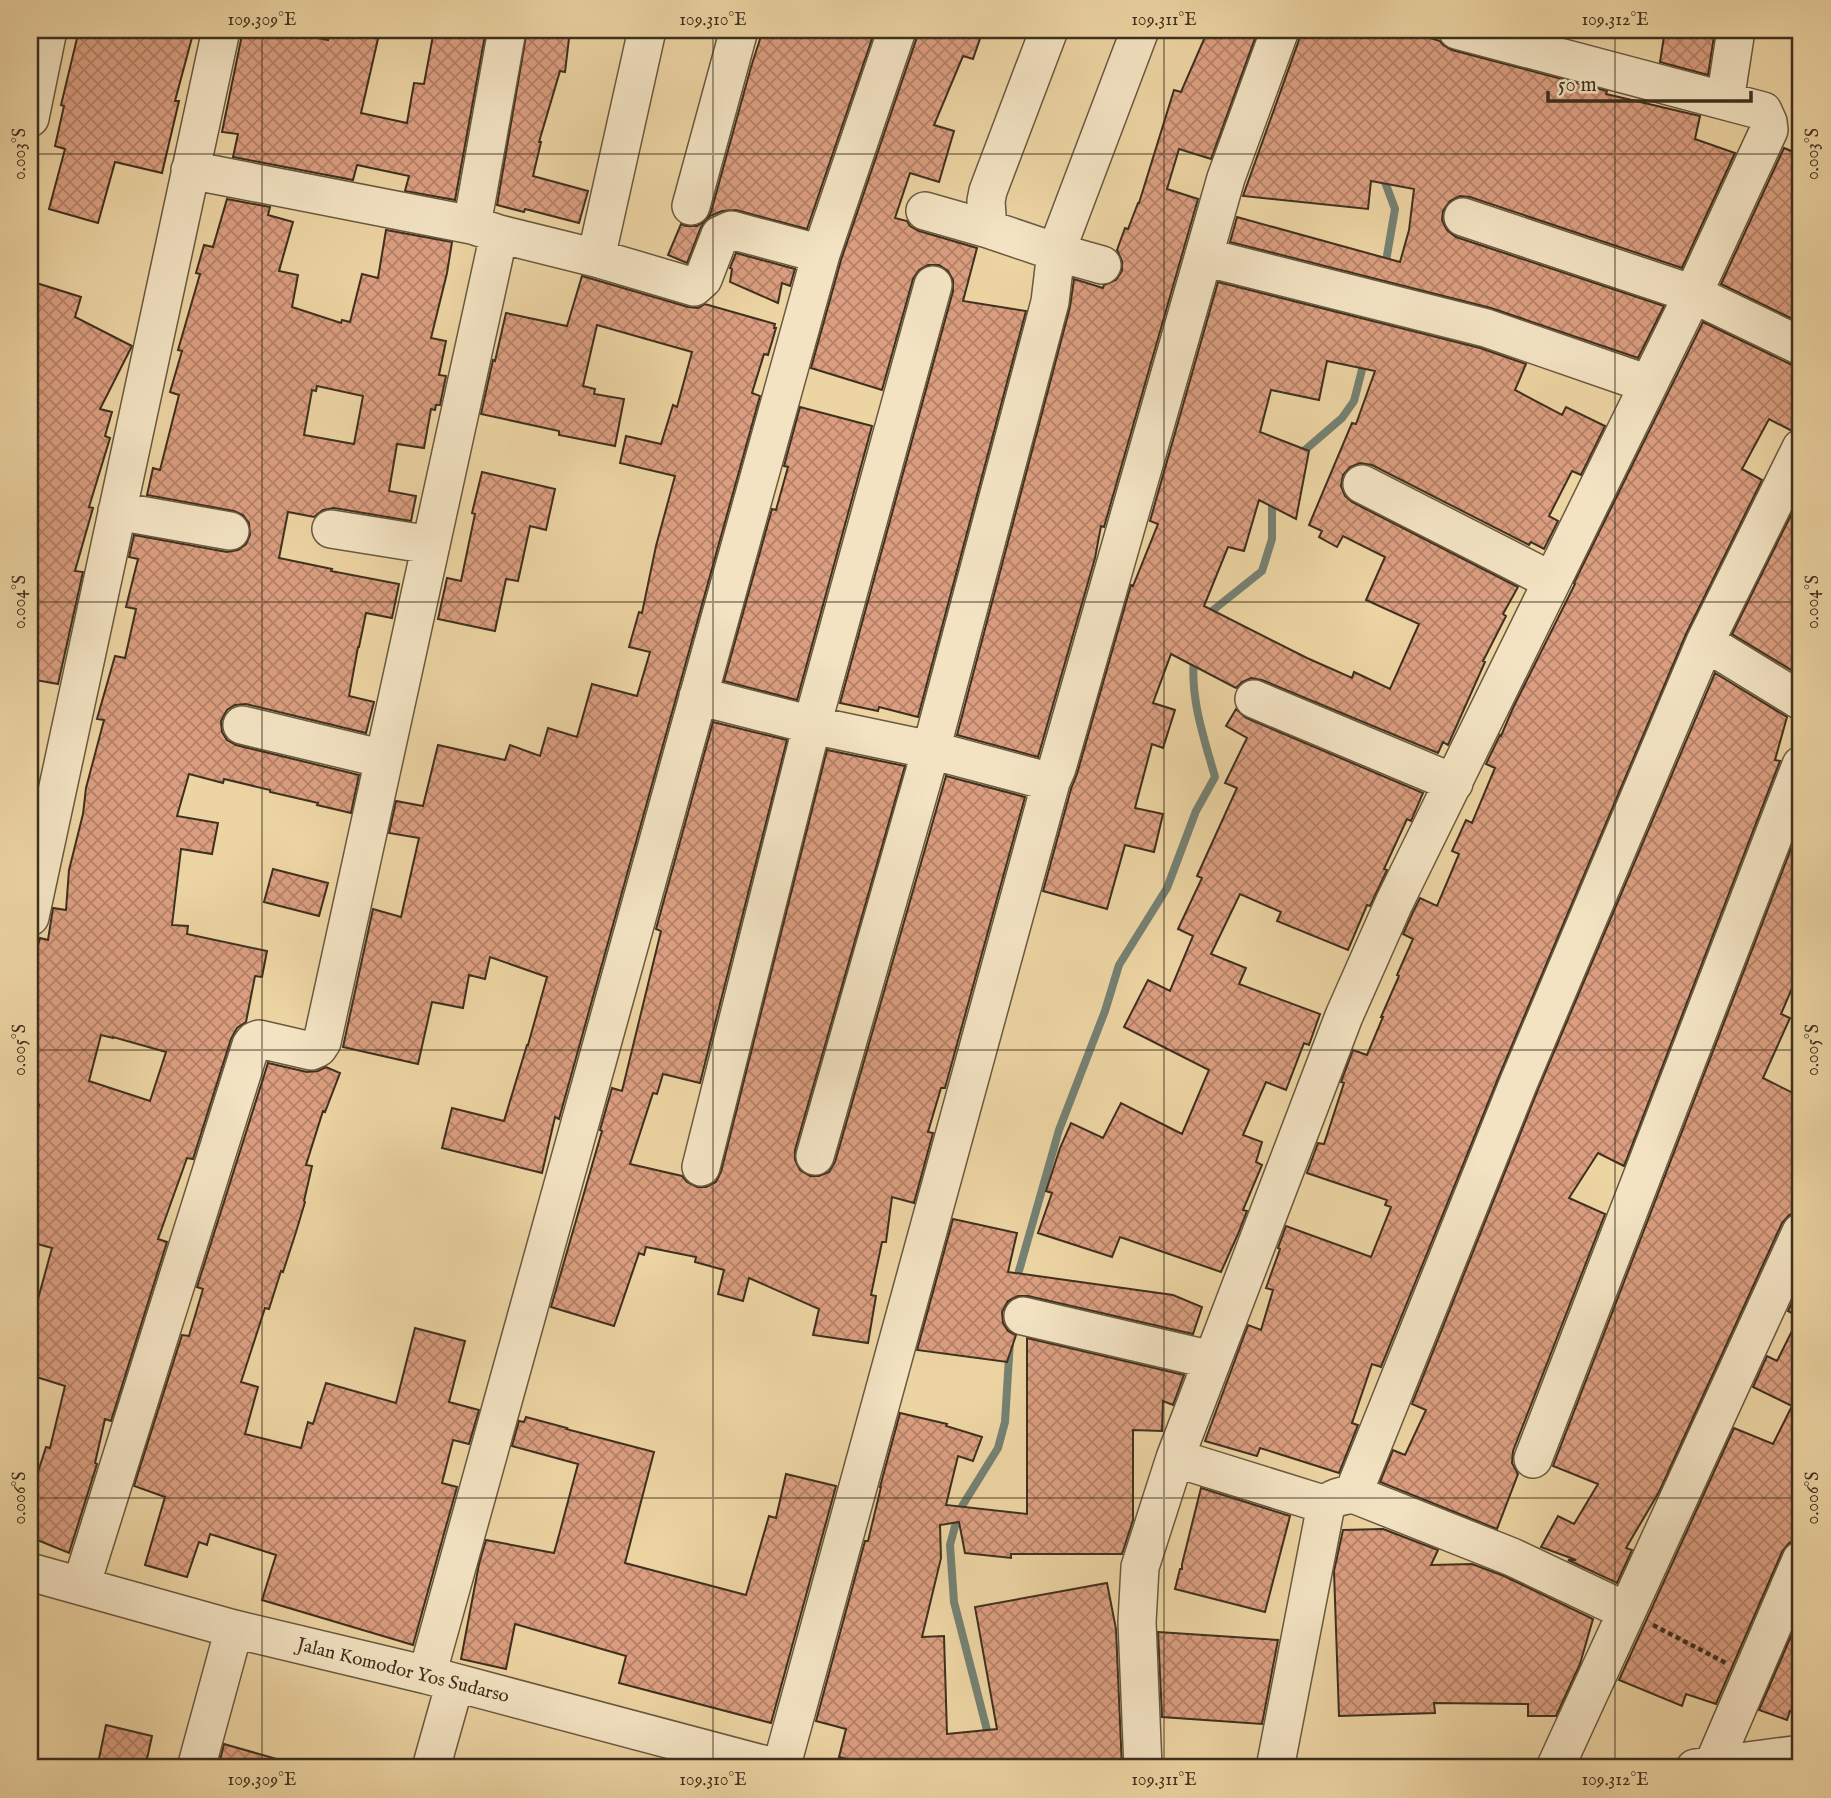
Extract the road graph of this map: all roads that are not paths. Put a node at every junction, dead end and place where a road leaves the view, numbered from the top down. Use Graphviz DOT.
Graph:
graph roads {
  1 [pos="48,30"];
  2 [pos="221,30"];
  3 [pos="507,30"];
  4 [pos="648,30"];
  5 [pos="739,30"];
  6 [pos="897,30"];
  7 [pos="1049,30"];
  8 [pos="1140,30"];
  9 [pos="1280,30"];
  10 [pos="1457,30"];
  11 [pos="1736,30"];
  12 [pos="1535,40"];
  13 [pos="1725,100"];
  14 [pos="30,118"];
  15 [pos="190,170"];
  16 [pos="691,206"];
  17 [pos="925,211"];
  18 [pos="1463,217"];
  19 [pos="988,229"];
  20 [pos="485,230"];
  21 [pos="1056,252"];
  22 [pos="821,254"];
  23 [pos="1204,257"];
  24 [pos="596,258"];
  25 [pos="1102,265"];
  26 [pos="933,285"];
  27 [pos="1692,293"];
  28 [pos="1801,346"];
  29 [pos="1648,384"];
  30 [pos="1801,447"];
  31 [pos="1362,484"];
  32 [pos="117,511"];
  33 [pos="331,529"];
  34 [pos="230,531"];
  35 [pos="431,545"];
  36 [pos="1552,582"];
  37 [pos="1705,642"];
  38 [pos="698,696"];
  39 [pos="1254,699"];
  40 [pos="1801,701"];
  41 [pos="242,725"];
  42 [pos="812,725"];
  43 [pos="931,750"];
  44 [pos="384,759"];
  45 [pos="1801,765"];
  46 [pos="1051,782"];
  47 [pos="1454,783"];
  48 [pos="30,917"];
  49 [pos="815,1156"];
  50 [pos="701,1167"];
  51 [pos="1801,1233"];
  52 [pos="1023,1316"];
  53 [pos="1212,1360"];
  54 [pos="1174,1458"];
  55 [pos="1533,1459"];
  56 [pos="1339,1499"];
  57 [pos="1801,1560"];
  58 [pos="30,1573"];
  59 [pos="81,1586"];
  60 [pos="1626,1611"];
  61 [pos="234,1629"];
  62 [pos="441,1679"];
  63 [pos="1801,1754"];
  64 [pos="1702,1766"];
  65 [pos="196,1768"];
  66 [pos="431,1768"];
  67 [pos="779,1768"];
  68 [pos="1143,1768"];
  69 [pos="1275,1768"];
  70 [pos="1555,1768"];
  1 -- 14 [label="street"];
  2 -- 15 [label="street"];
  3 -- 20 [label="street"];
  4 -- 24 [label="street"];
  5 -- 16 [label="street"];
  6 -- 22 [label="street"];
  7 -- 19 [label="street"];
  8 -- 21 [label="street"];
  9 -- 23 [label="street"];
  10 -- 12 [label="street"];
  11 -- 13 [label="street"];
  12 -- 13 [label="street"];
  13 -- 27 [label="street"];
  15 -- 20 [label="street"];
  15 -- 32 [label="street"];
  17 -- 19 [label="street"];
  18 -- 27 [label="street"];
  19 -- 21 [label="street"];
  20 -- 24 [label="street"];
  20 -- 35 [label="street"];
  21 -- 25 [label="street"];
  21 -- 43 [label="street"];
  22 -- 24 [label="street"];
  22 -- 38 [label="street"];
  23 -- 29 [label="street"];
  23 -- 46 [label="street"];
  26 -- 42 [label="street"];
  27 -- 28 [label="street"];
  27 -- 29 [label="street"];
  29 -- 36 [label="street"];
  30 -- 37 [label="street"];
  31 -- 36 [label="street"];
  32 -- 34 [label="street"];
  32 -- 48 [label="street"];
  33 -- 35 [label="street"];
  35 -- 44 [label="street"];
  36 -- 47 [label="street"];
  37 -- 40 [label="street"];
  37 -- 56 [label="street"];
  38 -- 42 [label="street"];
  38 -- 62 [label="street"];
  39 -- 47 [label="street"];
  41 -- 44 [label="street"];
  42 -- 43 [label="street"];
  42 -- 50 [label="street"];
  43 -- 46 [label="street"];
  43 -- 49 [label="street"];
  44 -- 59 [label="street"];
  45 -- 55 [label="street"];
  46 -- 67 [label="street"];
  47 -- 53 [label="street"];
  51 -- 60 [label="street"];
  52 -- 53 [label="street"];
  53 -- 54 [label="street"];
  54 -- 56 [label="street"];
  54 -- 68 [label="street"];
  56 -- 60 [label="street"];
  56 -- 69 [label="street"];
  57 -- 64 [label="street"];
  58 -- 59 [label="street, Jalan Komodor Yos Sudarso"];
  59 -- 61 [label="street, Jalan Komodor Yos Sudarso"];
  60 -- 70 [label="street"];
  61 -- 62 [label="street, Jalan Komodor Yos Sudarso"];
  61 -- 65 [label="street"];
  62 -- 66 [label="street"];
  62 -- 67 [label="street, Jalan Komodor Yos Sudarso"];
  63 -- 64 [label="street"];
}
